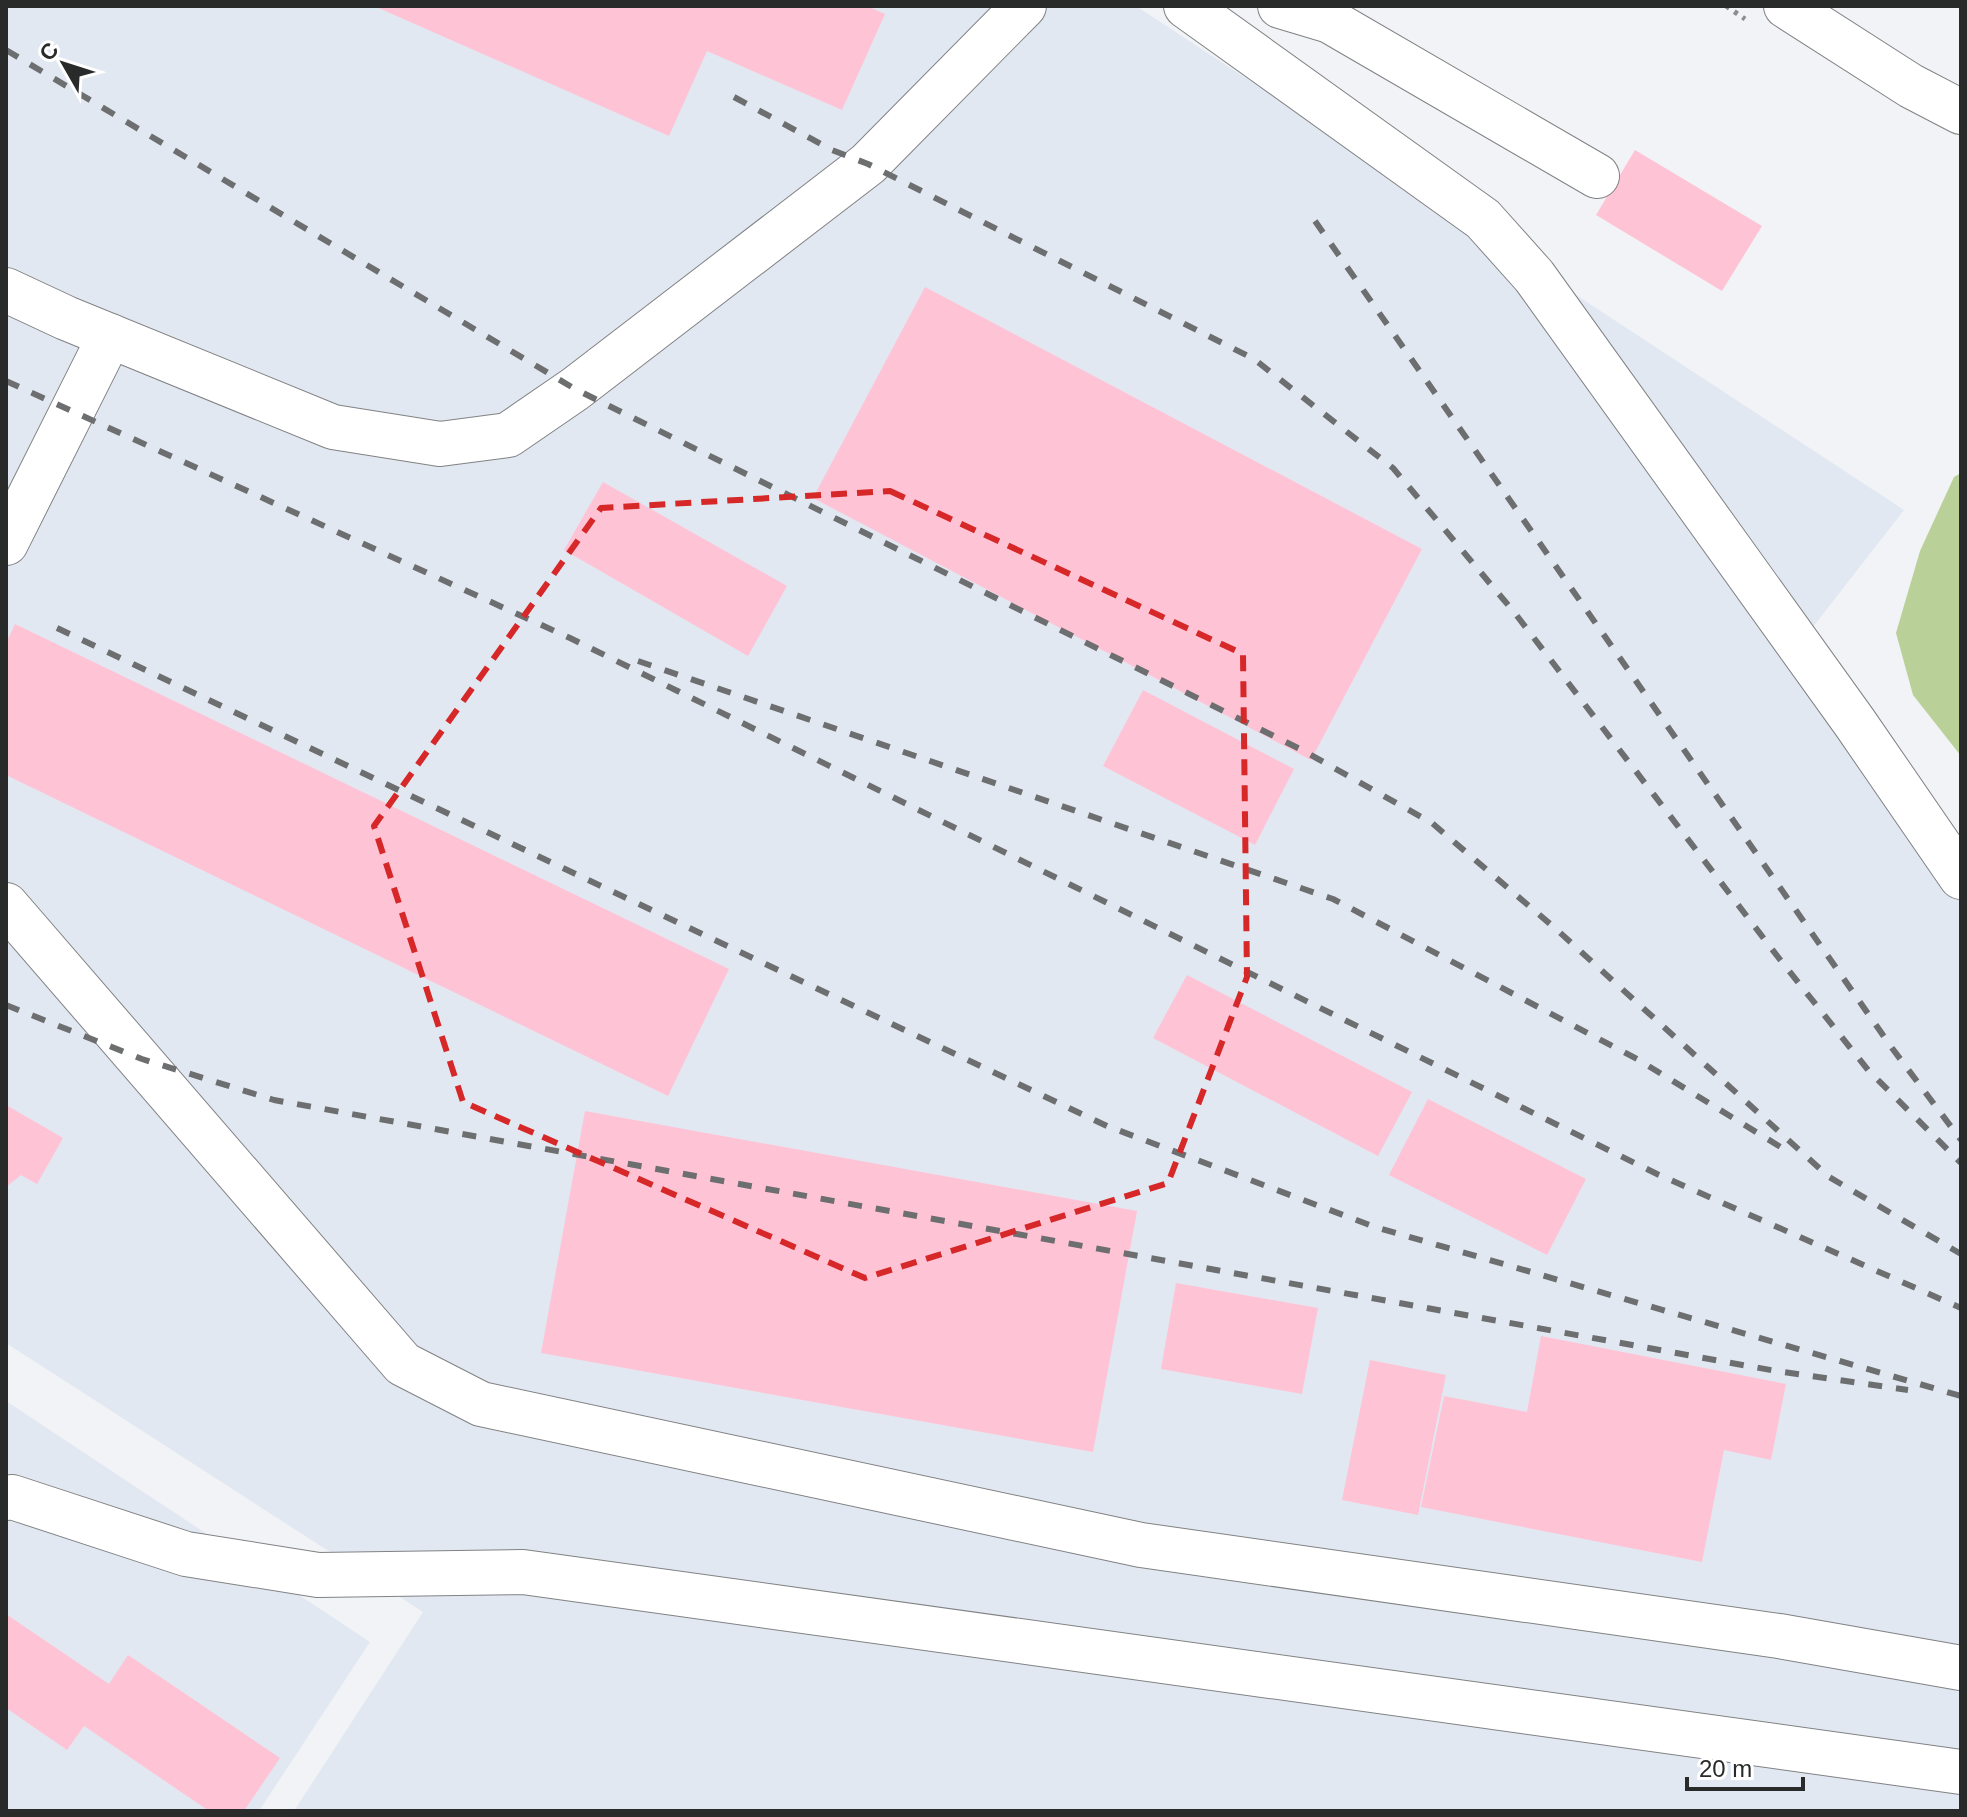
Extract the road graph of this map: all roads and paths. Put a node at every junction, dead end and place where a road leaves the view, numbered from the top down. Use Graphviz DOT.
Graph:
graph roads {
  1 [pos="1186,6"];
  2 [pos="1280,6"];
  3 [pos="1786,6"];
  4 [pos="1014,8"];
  5 [pos="1961,112"];
  6 [pos="1597,176"];
  7 [pos="6,290"];
  8 [pos="110,336"];
  9 [pos="6,543"];
  10 [pos="1961,877"];
  11 [pos="6,905"];
  12 [pos="6,1498"];
  13 [pos="1961,1668"];
  14 [pos="1961,1772"];
  1 -- 10 [label="street"];
  2 -- 6 [label="street"];
  3 -- 5 [label="street"];
  4 -- 8 [label="street"];
  7 -- 8 [label="street"];
  8 -- 9 [label="street"];
  11 -- 13 [label="street"];
  12 -- 14 [label="street"];
}
